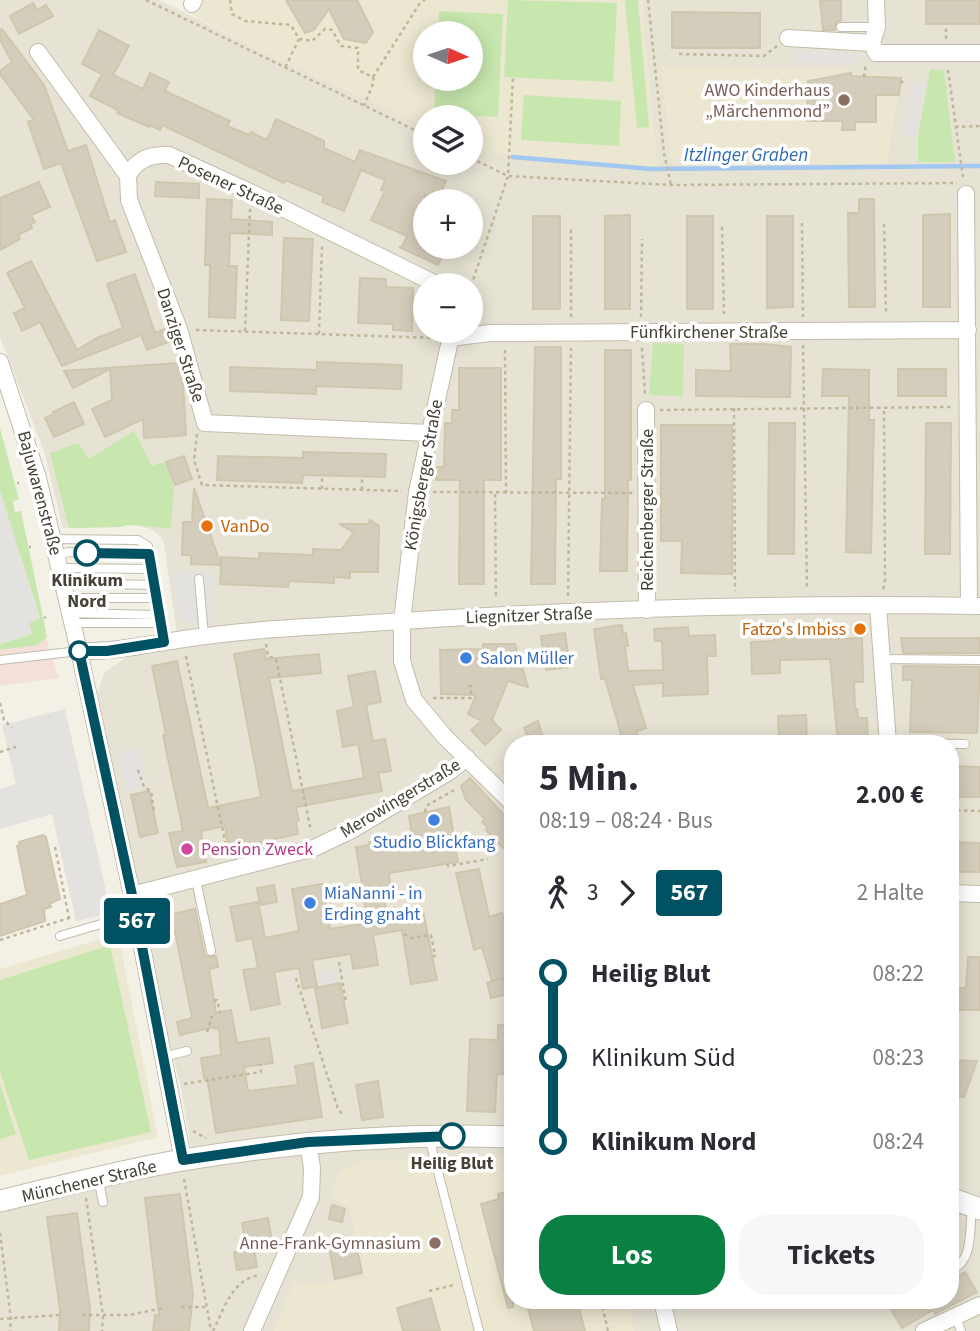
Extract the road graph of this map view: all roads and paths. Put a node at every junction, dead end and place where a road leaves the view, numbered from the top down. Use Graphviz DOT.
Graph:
graph roads {
  1 [pos="146,0"];
  2 [pos="230,0"];
  3 [pos="425,0"];
  4 [pos="648,0"];
  5 [pos="876,0"];
  6 [pos="841,27"];
  7 [pos="874,35"];
  8 [pos="788,38"];
  9 [pos="299,39"];
  10 [pos="37,52"];
  11 [pos="946,53"];
  12 [pos="980,53"];
  13 [pos="680,54"];
  14 [pos="864,65"];
  15 [pos="285,68"];
  16 [pos="373,77"];
  17 [pos="513,77"];
  18 [pos="864,77"];
  19 [pos="900,82"];
  20 [pos="907,82"];
  21 [pos="364,106"];
  22 [pos="980,126"];
  23 [pos="955,127"];
  24 [pos="413,129"];
  25 [pos="483,164"];
  26 [pos="961,173"];
  27 [pos="128,176"];
  28 [pos="508,176"];
  29 [pos="671,185"];
  30 [pos="966,188"];
  31 [pos="250,192"];
  32 [pos="802,223"];
  33 [pos="884,224"];
  34 [pos="572,227"];
  35 [pos="722,227"];
  36 [pos="322,229"];
  37 [pos="413,273"];
  38 [pos="475,273"];
  39 [pos="179,329"];
  40 [pos="968,330"];
  41 [pos="245,331"];
  42 [pos="803,331"];
  43 [pos="886,331"];
  44 [pos="724,332"];
  45 [pos="483,333"];
  46 [pos="571,333"];
  47 [pos="319,334"];
  48 [pos="413,335"];
  49 [pos="505,341"];
  50 [pos="449,343"];
  51 [pos="0,362"];
  52 [pos="884,407"];
  53 [pos="968,407"];
  54 [pos="734,408"];
  55 [pos="806,409"];
  56 [pos="646,410"];
  57 [pos="205,423"];
  58 [pos="429,433"];
  59 [pos="322,476"];
  60 [pos="362,477"];
  61 [pos="237,481"];
  62 [pos="278,482"];
  63 [pos="237,486"];
  64 [pos="278,487"];
  65 [pos="322,489"];
  66 [pos="362,490"];
  67 [pos="418,492"];
  68 [pos="568,492"];
  69 [pos="646,493"];
  70 [pos="495,494"];
  71 [pos="506,494"];
  72 [pos="149,554"];
  73 [pos="152,569"];
  74 [pos="200,579"];
  75 [pos="63,583"];
  76 [pos="154,584"];
  77 [pos="156,598"];
  78 [pos="807,606"];
  79 [pos="878,606"];
  80 [pos="975,606"];
  81 [pos="735,607"];
  82 [pos="647,610"];
  83 [pos="568,614"];
  84 [pos="496,616"];
  85 [pos="160,619"];
  86 [pos="402,621"];
  87 [pos="204,636"];
  88 [pos="183,639"];
  89 [pos="164,642"];
  90 [pos="267,648"];
  91 [pos="79,651"];
  92 [pos="881,659"];
  93 [pos="0,660"];
  94 [pos="980,660"];
  95 [pos="468,686"];
  96 [pos="426,699"];
  97 [pos="0,702"];
  98 [pos="2,721"];
  99 [pos="12,728"];
  100 [pos="887,735"];
  101 [pos="959,744"];
  102 [pos="965,744"];
  103 [pos="16,747"];
  104 [pos="0,752"];
  105 [pos="467,758"];
  106 [pos="138,770"];
  107 [pos="456,789"];
  108 [pos="504,795"];
  109 [pos="959,810"];
  110 [pos="980,811"];
  111 [pos="154,812"];
  112 [pos="425,812"];
  113 [pos="55,847"];
  114 [pos="314,848"];
  115 [pos="488,859"];
  116 [pos="447,864"];
  117 [pos="231,871"];
  118 [pos="196,880"];
  119 [pos="959,893"];
  120 [pos="980,894"];
  121 [pos="132,895"];
  122 [pos="135,914"];
  123 [pos="69,918"];
  124 [pos="74,932"];
  125 [pos="404,934"];
  126 [pos="60,936"];
  127 [pos="0,940"];
  128 [pos="211,951"];
  129 [pos="433,956"];
  130 [pos="339,962"];
  131 [pos="296,978"];
  132 [pos="214,1000"];
  133 [pos="344,1003"];
  134 [pos="220,1012"];
  135 [pos="212,1016"];
  136 [pos="207,1032"];
  137 [pos="187,1051"];
  138 [pos="162,1057"];
  139 [pos="260,1064"];
  140 [pos="177,1085"];
  141 [pos="344,1116"];
  142 [pos="429,1137"];
  143 [pos="504,1138"];
  144 [pos="308,1142"];
  145 [pos="183,1168"];
  146 [pos="91,1179"];
  147 [pos="0,1201"];
  148 [pos="959,1201"];
  149 [pos="103,1202"];
  150 [pos="976,1208"];
  151 [pos="0,1233"];
  152 [pos="959,1265"];
  153 [pos="278,1272"];
  154 [pos="467,1282"];
  155 [pos="429,1291"];
  156 [pos="980,1305"];
  157 [pos="181,1307"];
  158 [pos="205,1307"];
  159 [pos="164,1308"];
  160 [pos="603,1309"];
  161 [pos="664,1309"];
  162 [pos="60,1315"];
  163 [pos="82,1315"];
  164 [pos="103,1316"];
  165 [pos="0,1319"];
  166 [pos="11,1319"];
  167 [pos="959,1324"];
  168 [pos="10,1331"];
  169 [pos="102,1331"];
  170 [pos="212,1331"];
  171 [pos="252,1331"];
  172 [pos="480,1331"];
  173 [pos="608,1331"];
  174 [pos="669,1331"];
  175 [pos="924,1331"];
  1 -- 15 [label="path"];
  2 -- 9 [label="path"];
  3 -- 16 [label="path"];
  4 -- 29 [label="path"];
  5 -- 7 [label="street"];
  6 -- 7 [label="lane"];
  7 -- 8 [label="street"];
  7 -- 11 [label="street"];
  8 -- 13 [label="path"];
  9 -- 15 [label="path"];
  9 -- 16 [label="path"];
  10 -- 27 [label="street"];
  11 -- 12 [label="street"];
  11 -- 23 [label="path"];
  14 -- 18 [label="path"];
  15 -- 21 [label="path"];
  16 -- 21 [label="path"];
  17 -- 28 [label="path"];
  19 -- 20 [label="path"];
  21 -- 24 [label="path"];
  22 -- 23 [label="path"];
  23 -- 26 [label="path"];
  25 -- 28 [label="path"];
  27 -- 31 [label="street, Posener Straße"];
  27 -- 39 [label="street, Danziger Straße"];
  28 -- 29 [label="path"];
  28 -- 38 [label="path"];
  29 -- 30 [label="path"];
  30 -- 40 [label="street"];
  31 -- 36 [label="street, Posener Straße"];
  31 -- 41 [label="path"];
  32 -- 42 [label="path"];
  33 -- 43 [label="path"];
  34 -- 46 [label="path"];
  35 -- 44 [label="path"];
  36 -- 37 [label="street, Posener Straße"];
  36 -- 47 [label="path"];
  39 -- 41 [label="path"];
  39 -- 57 [label="street, Danziger Straße"];
  40 -- 43 [label="street, Fünfkirchener Straße"];
  40 -- 53 [label="street"];
  41 -- 47 [label="path"];
  42 -- 43 [label="street, Fünfkirchener Straße"];
  42 -- 44 [label="street, Fünfkirchener Straße"];
  42 -- 55 [label="path"];
  44 -- 46 [label="street, Fünfkirchener Straße"];
  45 -- 46 [label="street, Fünfkirchener Straße"];
  46 -- 68 [label="path"];
  47 -- 48 [label="path"];
  49 -- 71 [label="path"];
  50 -- 58 [label="street, Königsberger Straße"];
  51 -- 75 [label="street, Bajuwarenstraße"];
  52 -- 53 [label="path"];
  52 -- 55 [label="path"];
  52 -- 79 [label="path"];
  53 -- 80 [label="street"];
  54 -- 55 [label="path"];
  54 -- 56 [label="path"];
  54 -- 81 [label="path"];
  55 -- 78 [label="path"];
  56 -- 69 [label="street, Reichenberger Straße"];
  57 -- 58 [label="street, Danziger Straße"];
  57 -- 63 [label="path"];
  58 -- 67 [label="street, Königsberger Straße"];
  59 -- 65 [label="path"];
  60 -- 66 [label="path"];
  61 -- 63 [label="path"];
  62 -- 64 [label="path"];
  63 -- 64 [label="path"];
  64 -- 65 [label="path"];
  65 -- 66 [label="path"];
  66 -- 67 [label="path"];
  67 -- 70 [label="path"];
  67 -- 86 [label="street, Königsberger Straße"];
  68 -- 69 [label="path"];
  68 -- 71 [label="path"];
  68 -- 83 [label="path"];
  69 -- 82 [label="street, Reichenberger Straße"];
  70 -- 71 [label="path"];
  70 -- 84 [label="path"];
  72 -- 73 [label="lane"];
  72 -- 75 [label="lane"];
  72 -- 75 [label="lane"];
  73 -- 75 [label="lane"];
  73 -- 76 [label="lane"];
  74 -- 87 [label="lane"];
  75 -- 76 [label="lane"];
  75 -- 77 [label="lane"];
  75 -- 85 [label="lane"];
  75 -- 91 [label="street, Bajuwarenstraße"];
  76 -- 77 [label="lane"];
  77 -- 85 [label="lane"];
  78 -- 79 [label="street, Liegnitzer Straße"];
  78 -- 81 [label="street, Liegnitzer Straße"];
  79 -- 80 [label="street, Liegnitzer Straße"];
  79 -- 92 [label="street"];
  81 -- 82 [label="street, Liegnitzer Straße"];
  82 -- 83 [label="street, Liegnitzer Straße"];
  83 -- 84 [label="street, Liegnitzer Straße"];
  84 -- 86 [label="street, Liegnitzer Straße"];
  85 -- 89 [label="lane"];
  86 -- 87 [label="street, Liegnitzer Straße"];
  86 -- 105 [label="street, Königsberger Straße"];
  87 -- 88 [label="street, Liegnitzer Straße"];
  88 -- 89 [label="street, Liegnitzer Straße"];
  88 -- 117 [label="path"];
  89 -- 91 [label="street, Liegnitzer Straße"];
  90 -- 114 [label="path"];
  91 -- 93 [label="lane"];
  91 -- 121 [label="street, Bajuwarenstraße"];
  92 -- 94 [label="lane"];
  92 -- 100 [label="street"];
  95 -- 96 [label="path"];
  97 -- 98 [label="path"];
  98 -- 99 [label="path"];
  101 -- 102 [label="lane"];
  103 -- 104 [label="path"];
  105 -- 108 [label="street, Königsberger Straße"];
  105 -- 114 [label="street, Merowingerstraße"];
  106 -- 111 [label="path"];
  107 -- 112 [label="path"];
  109 -- 110 [label="path"];
  113 -- 123 [label="path"];
  114 -- 117 [label="street, Merowingerstraße"];
  115 -- 116 [label="path"];
  117 -- 118 [label="street, Merowingerstraße"];
  118 -- 121 [label="street, Merowingerstraße"];
  118 -- 128 [label="lane"];
  119 -- 120 [label="street"];
  121 -- 122 [label="street, Bajuwarenstraße"];
  122 -- 124 [label="lane"];
  122 -- 138 [label="street, Bajuwarenstraße"];
  123 -- 124 [label="path"];
  123 -- 127 [label="path"];
  124 -- 126 [label="lane"];
  125 -- 129 [label="path"];
  130 -- 133 [label="path"];
  131 -- 141 [label="path"];
  132 -- 134 [label="path"];
  135 -- 136 [label="path"];
  137 -- 138 [label="lane"];
  138 -- 145 [label="street, Bajuwarenstraße"];
  139 -- 140 [label="path"];
  142 -- 143 [label="street, Münchener Straße"];
  142 -- 144 [label="street, Münchener Straße"];
  142 -- 154 [label="lane"];
  144 -- 145 [label="street, Münchener Straße"];
  144 -- 153 [label="street"];
  145 -- 146 [label="street, Münchener Straße"];
  145 -- 158 [label="path"];
  146 -- 147 [label="street, Münchener Straße"];
  146 -- 149 [label="lane"];
  146 -- 164 [label="path"];
  148 -- 150 [label="street"];
  150 -- 152 [label="lane"];
  151 -- 166 [label="path"];
  153 -- 170 [label="path"];
  153 -- 171 [label="street"];
  154 -- 155 [label="path"];
  154 -- 172 [label="lane"];
  156 -- 167 [label="street"];
  157 -- 158 [label="path"];
  158 -- 170 [label="path"];
  159 -- 164 [label="path"];
  160 -- 173 [label="path"];
  161 -- 174 [label="street"];
  162 -- 166 [label="path"];
  163 -- 164 [label="path"];
  164 -- 169 [label="path"];
  165 -- 166 [label="path"];
  166 -- 168 [label="path"];
  167 -- 175 [label="street"];
}
